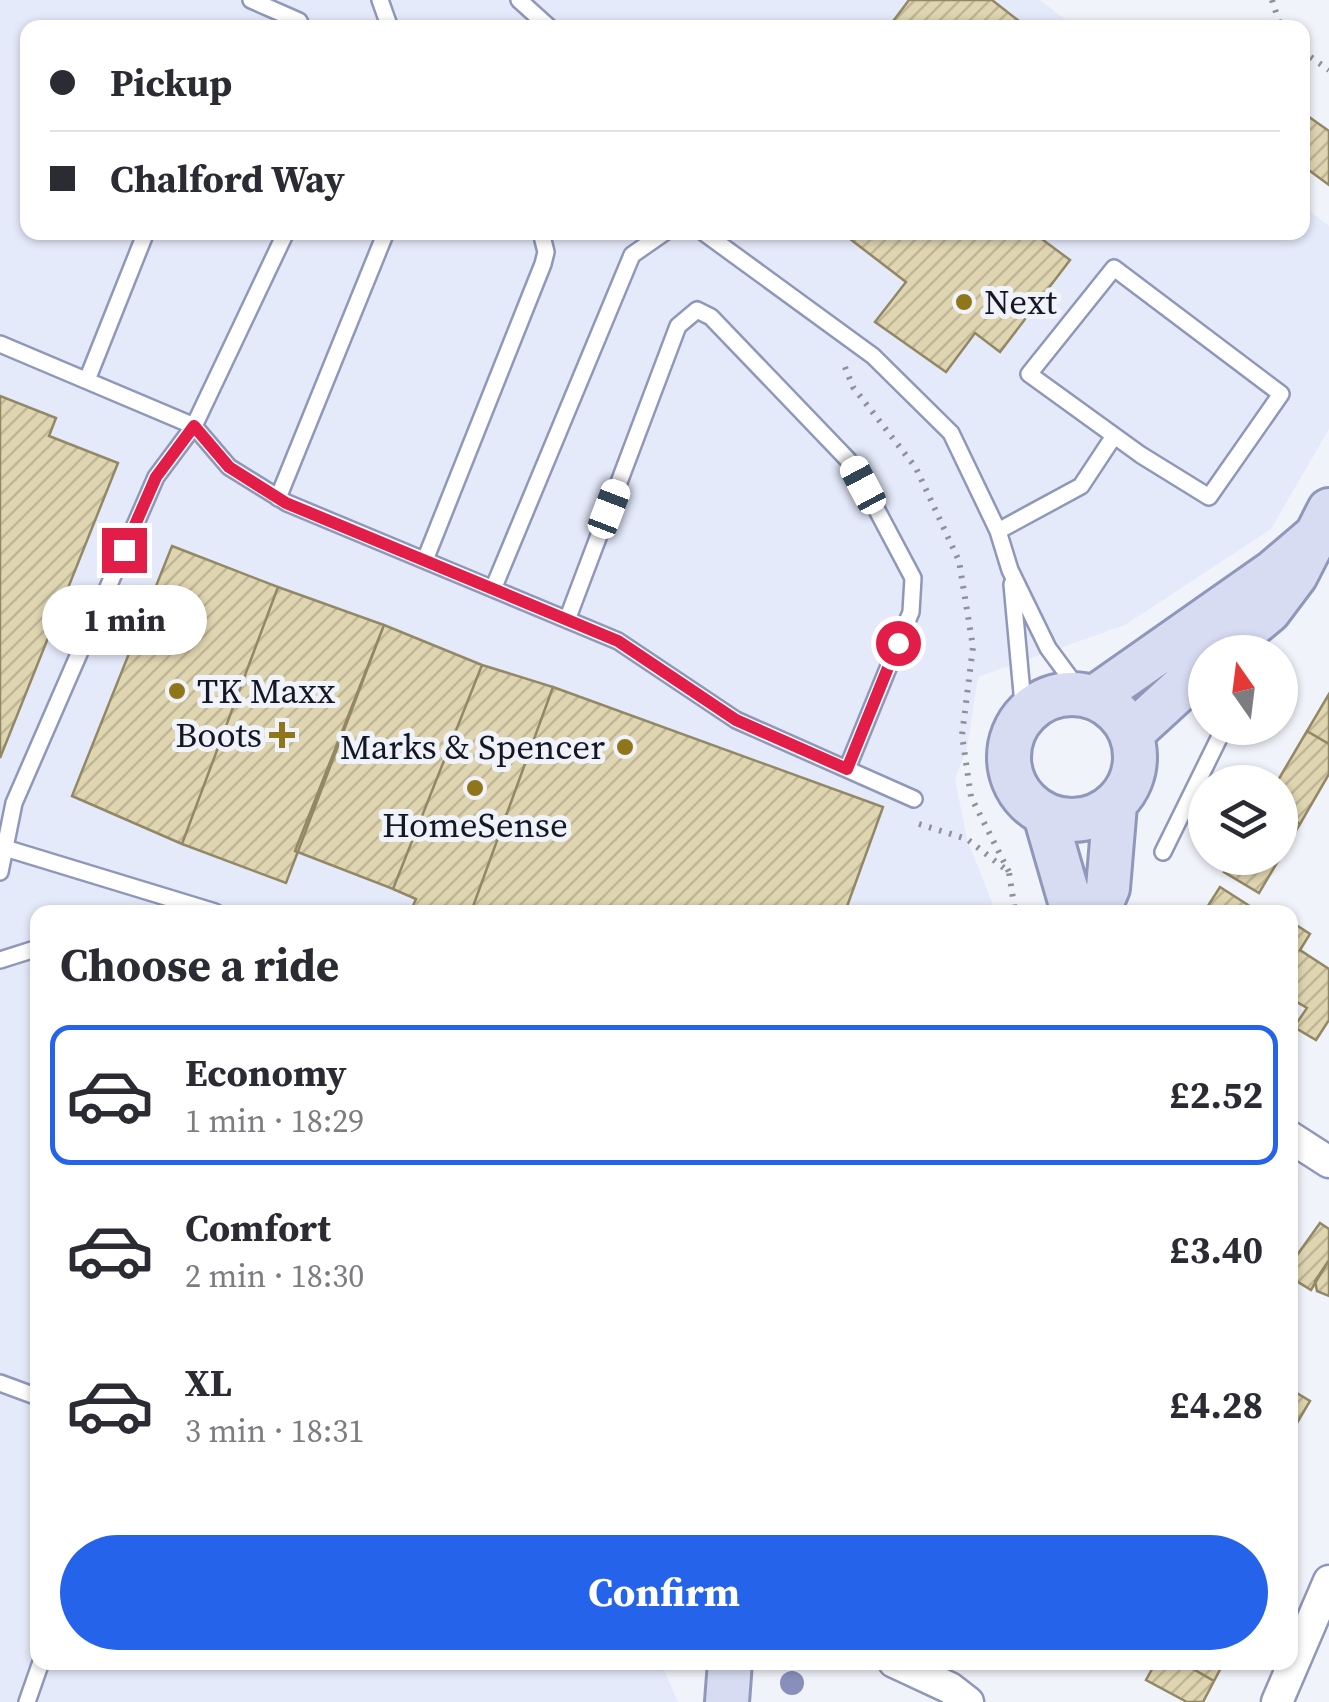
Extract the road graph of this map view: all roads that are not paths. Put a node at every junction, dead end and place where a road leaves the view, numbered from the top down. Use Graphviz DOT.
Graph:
graph roads {
  1 [pos="251,0"];
  2 [pos="519,0"];
  3 [pos="295,20"];
  4 [pos="541,20"];
  5 [pos="143,240"];
  6 [pos="282,240"];
  7 [pos="383,240"];
  8 [pos="544,240"];
  9 [pos="653,240"];
  10 [pos="714,240"];
  11 [pos="0,344"];
  12 [pos="87,380"];
  13 [pos="194,426"];
  14 [pos="1114,436"];
  15 [pos="278,498"];
  16 [pos="1322,523"];
  17 [pos="998,531"];
  18 [pos="425,560"];
  19 [pos="1010,570"];
  20 [pos="493,588"];
  21 [pos="568,620"];
  22 [pos="1246,635"];
  23 [pos="1188,682"];
  24 [pos="1088,695"];
  25 [pos="1024,715"];
  26 [pos="1132,733"];
  27 [pos="1216,745"];
  28 [pos="847,769"];
  29 [pos="914,798"];
  30 [pos="1115,805"];
  31 [pos="1044,815"];
  32 [pos="5,848"];
  33 [pos="1164,852"];
  34 [pos="0,872"];
  35 [pos="192,905"];
  36 [pos="1071,905"];
  37 [pos="1101,905"];
  38 [pos="30,951"];
  39 [pos="0,960"];
  40 [pos="1298,1142"];
  41 [pos="1329,1162"];
  42 [pos="0,1383"];
  43 [pos="30,1394"];
  44 [pos="1329,1581"];
  45 [pos="1298,1655"];
  46 [pos="38,1670"];
  47 [pos="729,1670"];
  48 [pos="911,1670"];
  49 [pos="1291,1670"];
  50 [pos="27,1702"];
  51 [pos="727,1702"];
  52 [pos="968,1702"];
  53 [pos="1278,1702"];
  1 -- 3 [label="lane"];
  2 -- 4 [label="lane"];
  5 -- 12 [label="lane"];
  6 -- 13 [label="lane"];
  7 -- 15 [label="lane"];
  8 -- 18 [label="lane"];
  9 -- 20 [label="lane"];
  10 -- 17 [label="lane"];
  11 -- 12 [label="lane"];
  12 -- 13 [label="lane"];
  13 -- 15 [label="lane"];
  13 -- 32 [label="lane"];
  14 -- 14 [label="lane"];
  14 -- 17 [label="lane"];
  15 -- 18 [label="lane"];
  16 -- 22 [label="main road"];
  16 -- 24 [label="main road"];
  17 -- 19 [label="lane"];
  18 -- 20 [label="lane"];
  19 -- 24 [label="lane"];
  19 -- 25 [label="lane"];
  20 -- 21 [label="lane"];
  21 -- 28 [label="lane"];
  21 -- 28 [label="lane"];
  23 -- 26 [label="main road"];
  24 -- 25 [label="main road"];
  24 -- 26 [label="main road"];
  25 -- 31 [label="main road"];
  26 -- 30 [label="main road"];
  27 -- 33 [label="lane"];
  28 -- 29 [label="lane"];
  30 -- 31 [label="main road"];
  30 -- 37 [label="main road"];
  31 -- 36 [label="main road"];
  32 -- 34 [label="lane"];
  32 -- 35 [label="lane"];
  38 -- 39 [label="lane"];
  40 -- 41 [label="street"];
  42 -- 43 [label="lane"];
  44 -- 45 [label="street"];
  46 -- 50 [label="lane"];
  47 -- 51 [label="main road"];
  48 -- 52 [label="street"];
  49 -- 53 [label="street"];
}
